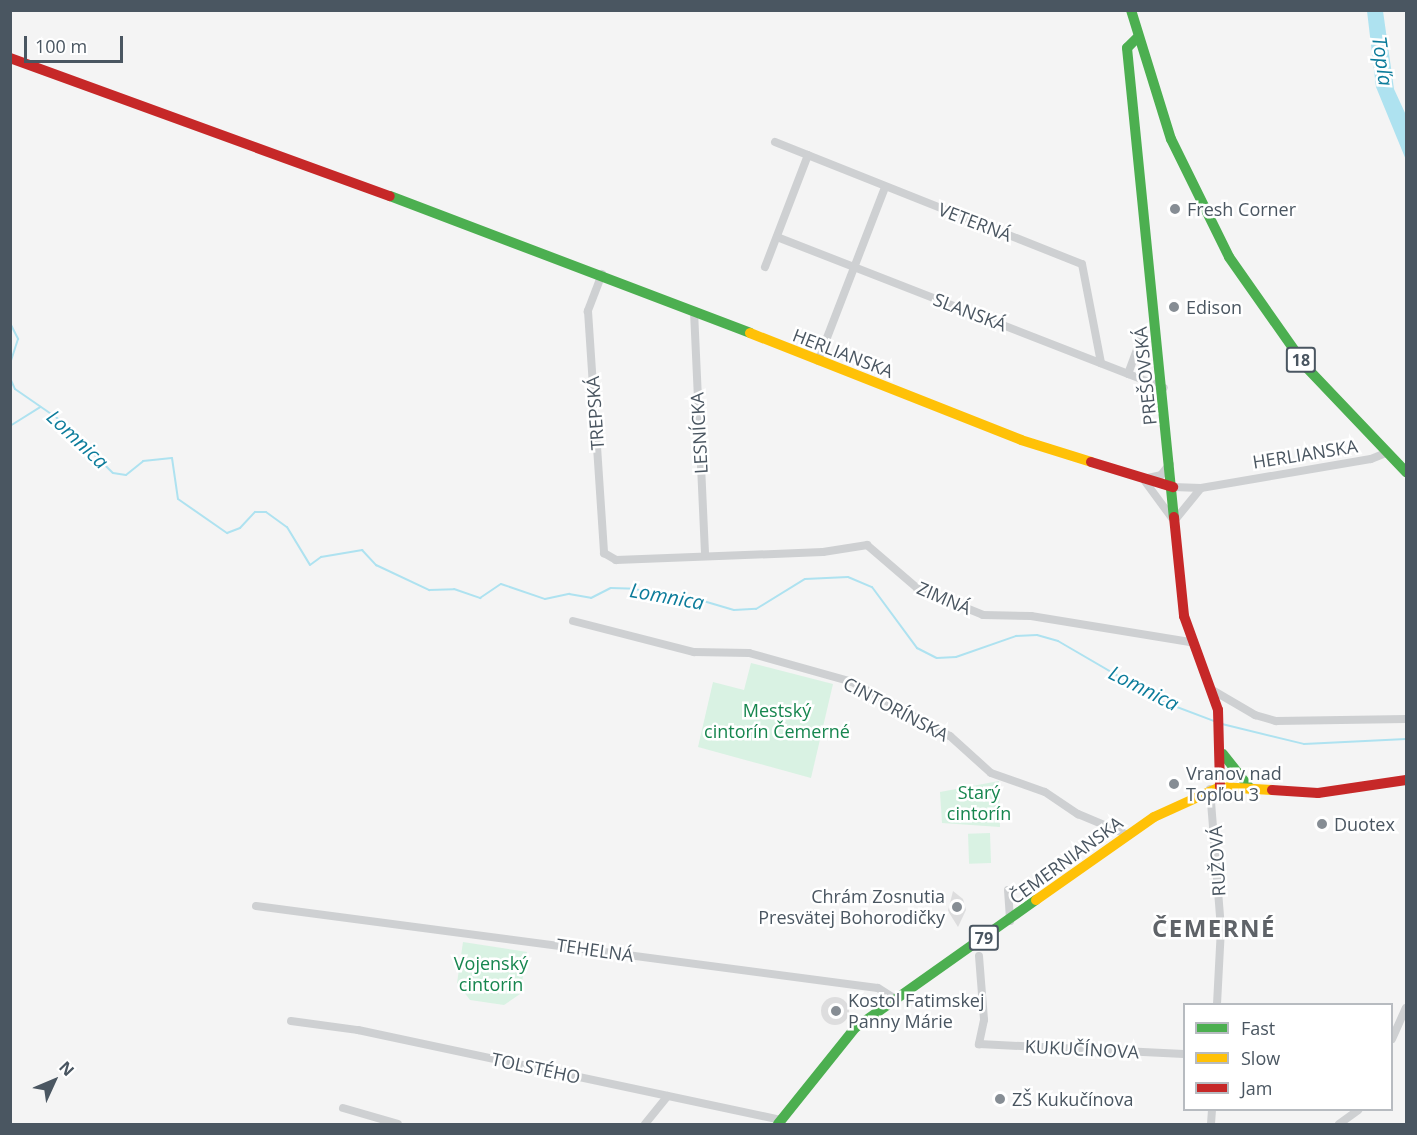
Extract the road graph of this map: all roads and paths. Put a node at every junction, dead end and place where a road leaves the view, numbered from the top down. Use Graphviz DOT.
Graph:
graph roads {
  1 [pos="1131,10"];
  2 [pos="1137,38"];
  3 [pos="10,58"];
  4 [pos="775,142"];
  5 [pos="808,155"];
  6 [pos="885,187"];
  7 [pos="777,237"];
  8 [pos="852,266"];
  9 [pos="765,267"];
  10 [pos="602,274"];
  11 [pos="694,311"];
  12 [pos="1142,336"];
  13 [pos="818,361"];
  14 [pos="1101,363"];
  15 [pos="1128,374"];
  16 [pos="1164,388"];
  17 [pos="1386,453"];
  18 [pos="1171,463"];
  19 [pos="1407,472"];
  20 [pos="1143,477"];
  21 [pos="1173,487"];
  22 [pos="1201,488"];
  23 [pos="1175,523"];
  24 [pos="604,554"];
  25 [pos="705,554"];
  26 [pos="573,621"];
  27 [pos="1190,642"];
  28 [pos="1214,691"];
  29 [pos="1407,719"];
  30 [pos="1223,754"];
  31 [pos="1407,780"];
  32 [pos="1248,787"];
  33 [pos="1215,788"];
  34 [pos="1128,835"];
  35 [pos="1008,890"];
  36 [pos="256,906"];
  37 [pos="1010,921"];
  38 [pos="979,956"];
  39 [pos="894,998"];
  40 [pos="1217,1003"];
  41 [pos="1407,1008"];
  42 [pos="291,1021"];
  43 [pos="1393,1038"];
  44 [pos="1183,1054"];
  45 [pos="668,1096"];
  46 [pos="343,1108"];
  47 [pos="1357,1111"];
  48 [pos="779,1122"];
  49 [pos="398,1125"];
  50 [pos="645,1125"];
  51 [pos="1339,1125"];
  1 -- 2 [label="main road, 18"];
  2 -- 16 [label="main road, PREŠOVSKÁ"];
  2 -- 17 [label="main road, 18"];
  3 -- 10 [label="main road, HERLIANSKA"];
  4 -- 5 [label="street, VETERNÁ"];
  5 -- 6 [label="street, VETERNÁ"];
  5 -- 7 [label="street"];
  6 -- 8 [label="street"];
  6 -- 14 [label="street, VETERNÁ"];
  7 -- 8 [label="street, SLANSKÁ"];
  7 -- 9 [label="street"];
  8 -- 13 [label="street"];
  8 -- 14 [label="street, SLANSKÁ"];
  10 -- 11 [label="main road, HERLIANSKA"];
  10 -- 24 [label="street, TREPSKÁ"];
  11 -- 13 [label="main road, HERLIANSKA"];
  11 -- 25 [label="street, LESNÍCKA"];
  12 -- 15 [label="street"];
  13 -- 20 [label="main road, HERLIANSKA"];
  14 -- 15 [label="street, SLANSKÁ"];
  15 -- 16 [label="street, SLANSKÁ"];
  16 -- 18 [label="main road, PREŠOVSKÁ"];
  17 -- 19 [label="main road, HERLIANSKA / 18"];
  17 -- 22 [label="street, HERLIANSKA"];
  18 -- 20 [label="street"];
  18 -- 21 [label="main road, PREŠOVSKÁ"];
  20 -- 21 [label="main road, HERLIANSKA"];
  20 -- 23 [label="street"];
  21 -- 22 [label="street, HERLIANSKA"];
  21 -- 23 [label="main road, PREŠOVSKÁ"];
  22 -- 23 [label="street"];
  23 -- 27 [label="main road, PREŠOVSKÁ"];
  24 -- 25 [label="street, ZIMNÁ"];
  25 -- 27 [label="street, ZIMNÁ"];
  26 -- 34 [label="street, CINTORÍNSKA"];
  27 -- 28 [label="main road, PREŠOVSKÁ"];
  28 -- 29 [label="street"];
  28 -- 30 [label="main road, PREŠOVSKÁ"];
  30 -- 32 [label="main road"];
  30 -- 33 [label="main road, PREŠOVSKÁ"];
  31 -- 32 [label="main road, ČEMERNIANSKA / 79"];
  32 -- 33 [label="main road, ČEMERNIANSKA / 79"];
  33 -- 34 [label="main road, ČEMERNIANSKA / 79"];
  33 -- 40 [label="street, RUŽOVÁ"];
  34 -- 37 [label="main road, ČEMERNIANSKA / 79"];
  35 -- 37 [label="street"];
  36 -- 39 [label="street, TEHELNÁ"];
  37 -- 39 [label="main road, ČEMERNIANSKA / 79"];
  38 -- 44 [label="street, KUKUČÍNOVA"];
  39 -- 48 [label="main road, ČEMERNIANSKA / 79"];
  41 -- 43 [label="street"];
  42 -- 45 [label="street, TOLSTÉHO"];
  45 -- 48 [label="street, TOLSTÉHO"];
  45 -- 50 [label="street"];
  46 -- 49 [label="street"];
  47 -- 51 [label="street"];
}
